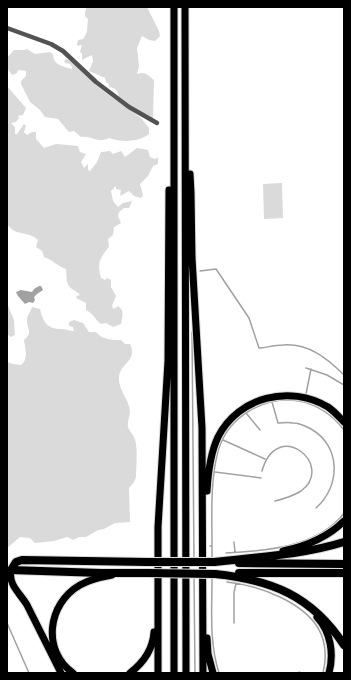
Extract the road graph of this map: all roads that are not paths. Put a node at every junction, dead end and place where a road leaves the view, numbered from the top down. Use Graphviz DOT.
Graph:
graph roads {
  1 [pos="174,7"];
  2 [pos="185,7"];
  3 [pos="7,28"];
  4 [pos="156,123"];
  5 [pos="186,152"];
  6 [pos="174,158"];
  7 [pos="344,422"];
  8 [pos="344,521"];
  9 [pos="202,533"];
  10 [pos="344,542"];
  11 [pos="250,558"];
  12 [pos="214,562"];
  13 [pos="344,564"];
  14 [pos="11,570"];
  15 [pos="126,573"];
  16 [pos="344,573"];
  17 [pos="215,574"];
  18 [pos="202,583"];
  19 [pos="157,590"];
  20 [pos="286,592"];
  21 [pos="344,645"];
  22 [pos="61,673"];
  23 [pos="73,673"];
  24 [pos="130,673"];
  25 [pos="158,673"];
  26 [pos="174,673"];
  27 [pos="186,673"];
  28 [pos="203,673"];
  29 [pos="214,673"];
  30 [pos="329,673"];
  1 -- 6 [label="highway"];
  2 -- 5 [label="highway"];
  3 -- 4 [label="street"];
  5 -- 9 [label="highway"];
  5 -- 27 [label="highway"];
  6 -- 19 [label="highway"];
  6 -- 26 [label="highway"];
  7 -- 9 [label="highway"];
  8 -- 11 [label="highway"];
  9 -- 18 [label="highway"];
  10 -- 11 [label="highway"];
  11 -- 12 [label="highway"];
  12 -- 13 [label="highway"];
  12 -- 14 [label="highway, bridge"];
  14 -- 15 [label="highway"];
  14 -- 22 [label="highway"];
  15 -- 17 [label="highway, bridge"];
  15 -- 23 [label="highway"];
  16 -- 17 [label="highway"];
  17 -- 20 [label="highway"];
  18 -- 28 [label="highway"];
  18 -- 29 [label="highway"];
  19 -- 24 [label="highway"];
  19 -- 25 [label="highway"];
  20 -- 21 [label="highway"];
  20 -- 30 [label="highway"];
}
